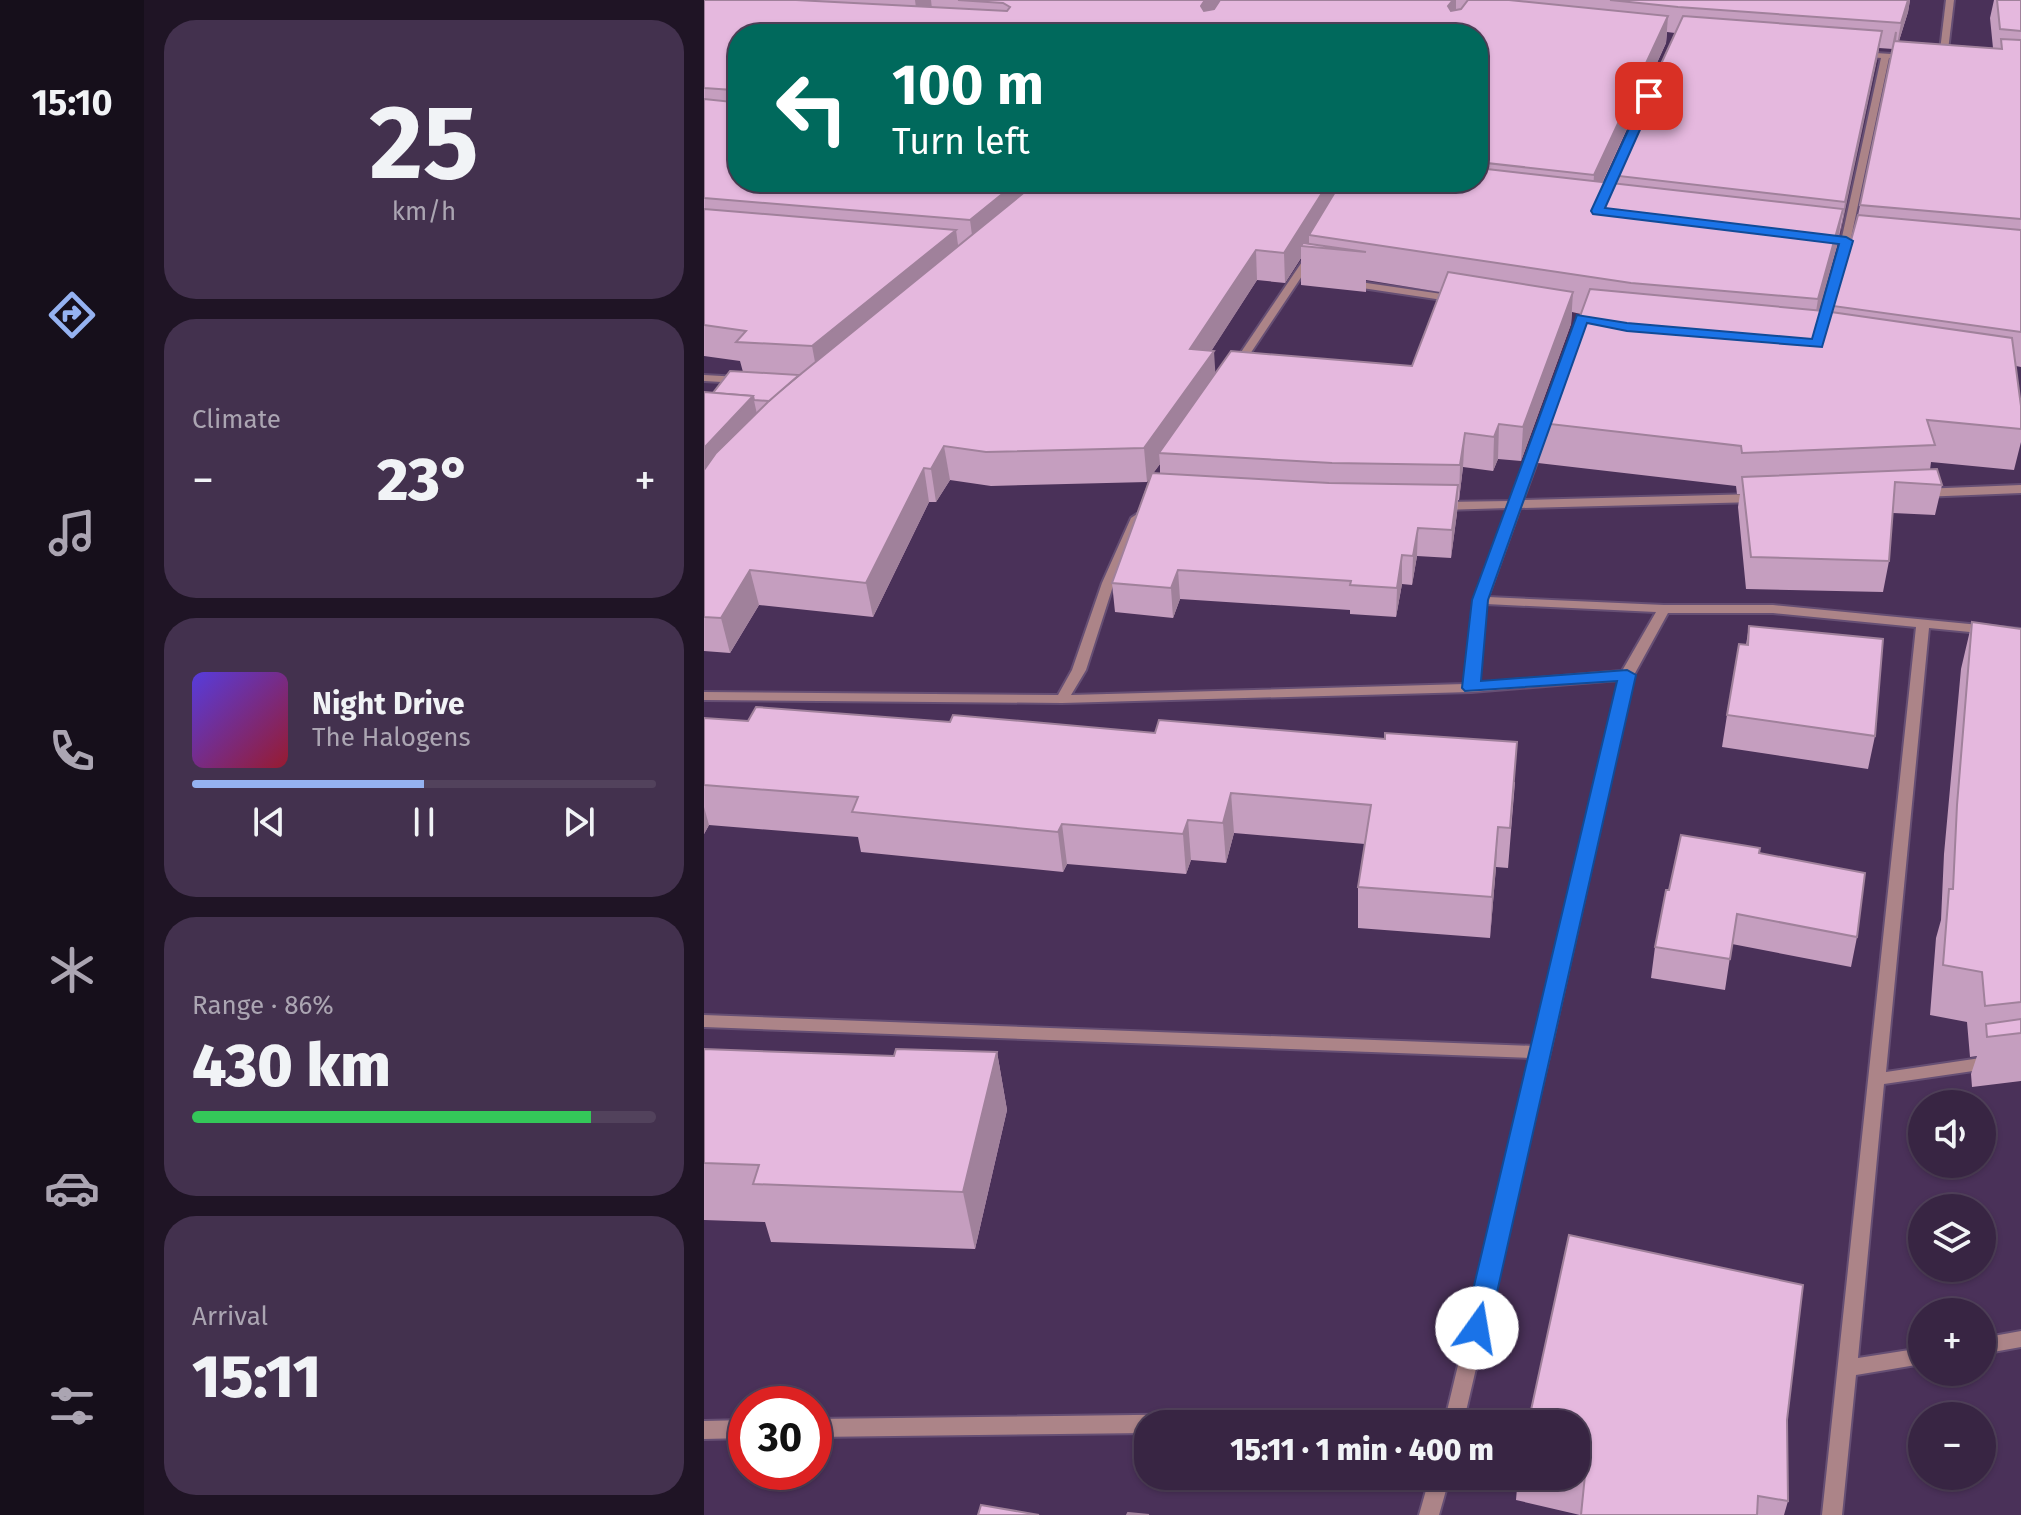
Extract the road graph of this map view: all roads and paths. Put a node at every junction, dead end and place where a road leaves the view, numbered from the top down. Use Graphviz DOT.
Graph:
graph roads {
  1 [pos="1950,0"];
  2 [pos="1855,54"];
  3 [pos="1885,56"];
  4 [pos="1914,58"];
  5 [pos="1929,58"];
  6 [pos="1943,59"];
  7 [pos="1959,60"];
  8 [pos="1815,237"];
  9 [pos="1846,241"];
  10 [pos="1878,244"];
  11 [pos="1314,249"];
  12 [pos="1299,276"];
  13 [pos="1314,278"];
  14 [pos="1330,280"];
  15 [pos="1472,302"];
  16 [pos="1818,344"];
  17 [pos="704,378"];
  18 [pos="1228,378"];
  19 [pos="749,380"];
  20 [pos="1552,405"];
  21 [pos="2021,489"];
  22 [pos="1911,493"];
  23 [pos="1769,498"];
  24 [pos="1423,506"];
  25 [pos="1142,507"];
  26 [pos="1516,507"];
  27 [pos="1480,600"];
  28 [pos="1664,609"];
  29 [pos="1923,624"];
  30 [pos="2021,633"];
  31 [pos="1627,675"];
  32 [pos="1471,688"];
  33 [pos="704,696"];
  34 [pos="1062,699"];
  35 [pos="704,1021"];
  36 [pos="1542,1052"];
  37 [pos="2021,1058"];
  38 [pos="1878,1079"];
  39 [pos="2021,1339"];
  40 [pos="1996,1343"];
  41 [pos="1908,1358"];
  42 [pos="1848,1368"];
  43 [pos="1457,1410"];
  44 [pos="1134,1425"];
  45 [pos="832,1428"];
  46 [pos="728,1429"];
  47 [pos="704,1430"];
  48 [pos="1436,1490"];
  49 [pos="1429,1515"];
  50 [pos="1832,1515"];
  1 -- 6 [label="street"];
  2 -- 3 [label="street"];
  3 -- 4 [label="street"];
  3 -- 9 [label="street"];
  5 -- 6 [label="street"];
  6 -- 7 [label="street"];
  8 -- 9 [label="street"];
  9 -- 10 [label="street"];
  9 -- 16 [label="street"];
  11 -- 12 [label="street"];
  12 -- 13 [label="street"];
  12 -- 18 [label="street"];
  14 -- 15 [label="street"];
  17 -- 19 [label="street"];
  20 -- 26 [label="street"];
  21 -- 22 [label="street"];
  23 -- 26 [label="street"];
  24 -- 26 [label="street"];
  25 -- 34 [label="street"];
  26 -- 27 [label="street"];
  27 -- 28 [label="street"];
  27 -- 32 [label="street"];
  28 -- 29 [label="street"];
  28 -- 31 [label="street"];
  29 -- 30 [label="street"];
  29 -- 38 [label="street"];
  31 -- 32 [label="street"];
  31 -- 36 [label="street"];
  32 -- 34 [label="street"];
  33 -- 34 [label="street"];
  35 -- 36 [label="street"];
  36 -- 43 [label="street"];
  37 -- 38 [label="street"];
  38 -- 42 [label="street"];
  39 -- 40 [label="street"];
  41 -- 42 [label="street"];
  42 -- 50 [label="street"];
  44 -- 45 [label="street"];
  46 -- 47 [label="street"];
  48 -- 49 [label="street"];
}
